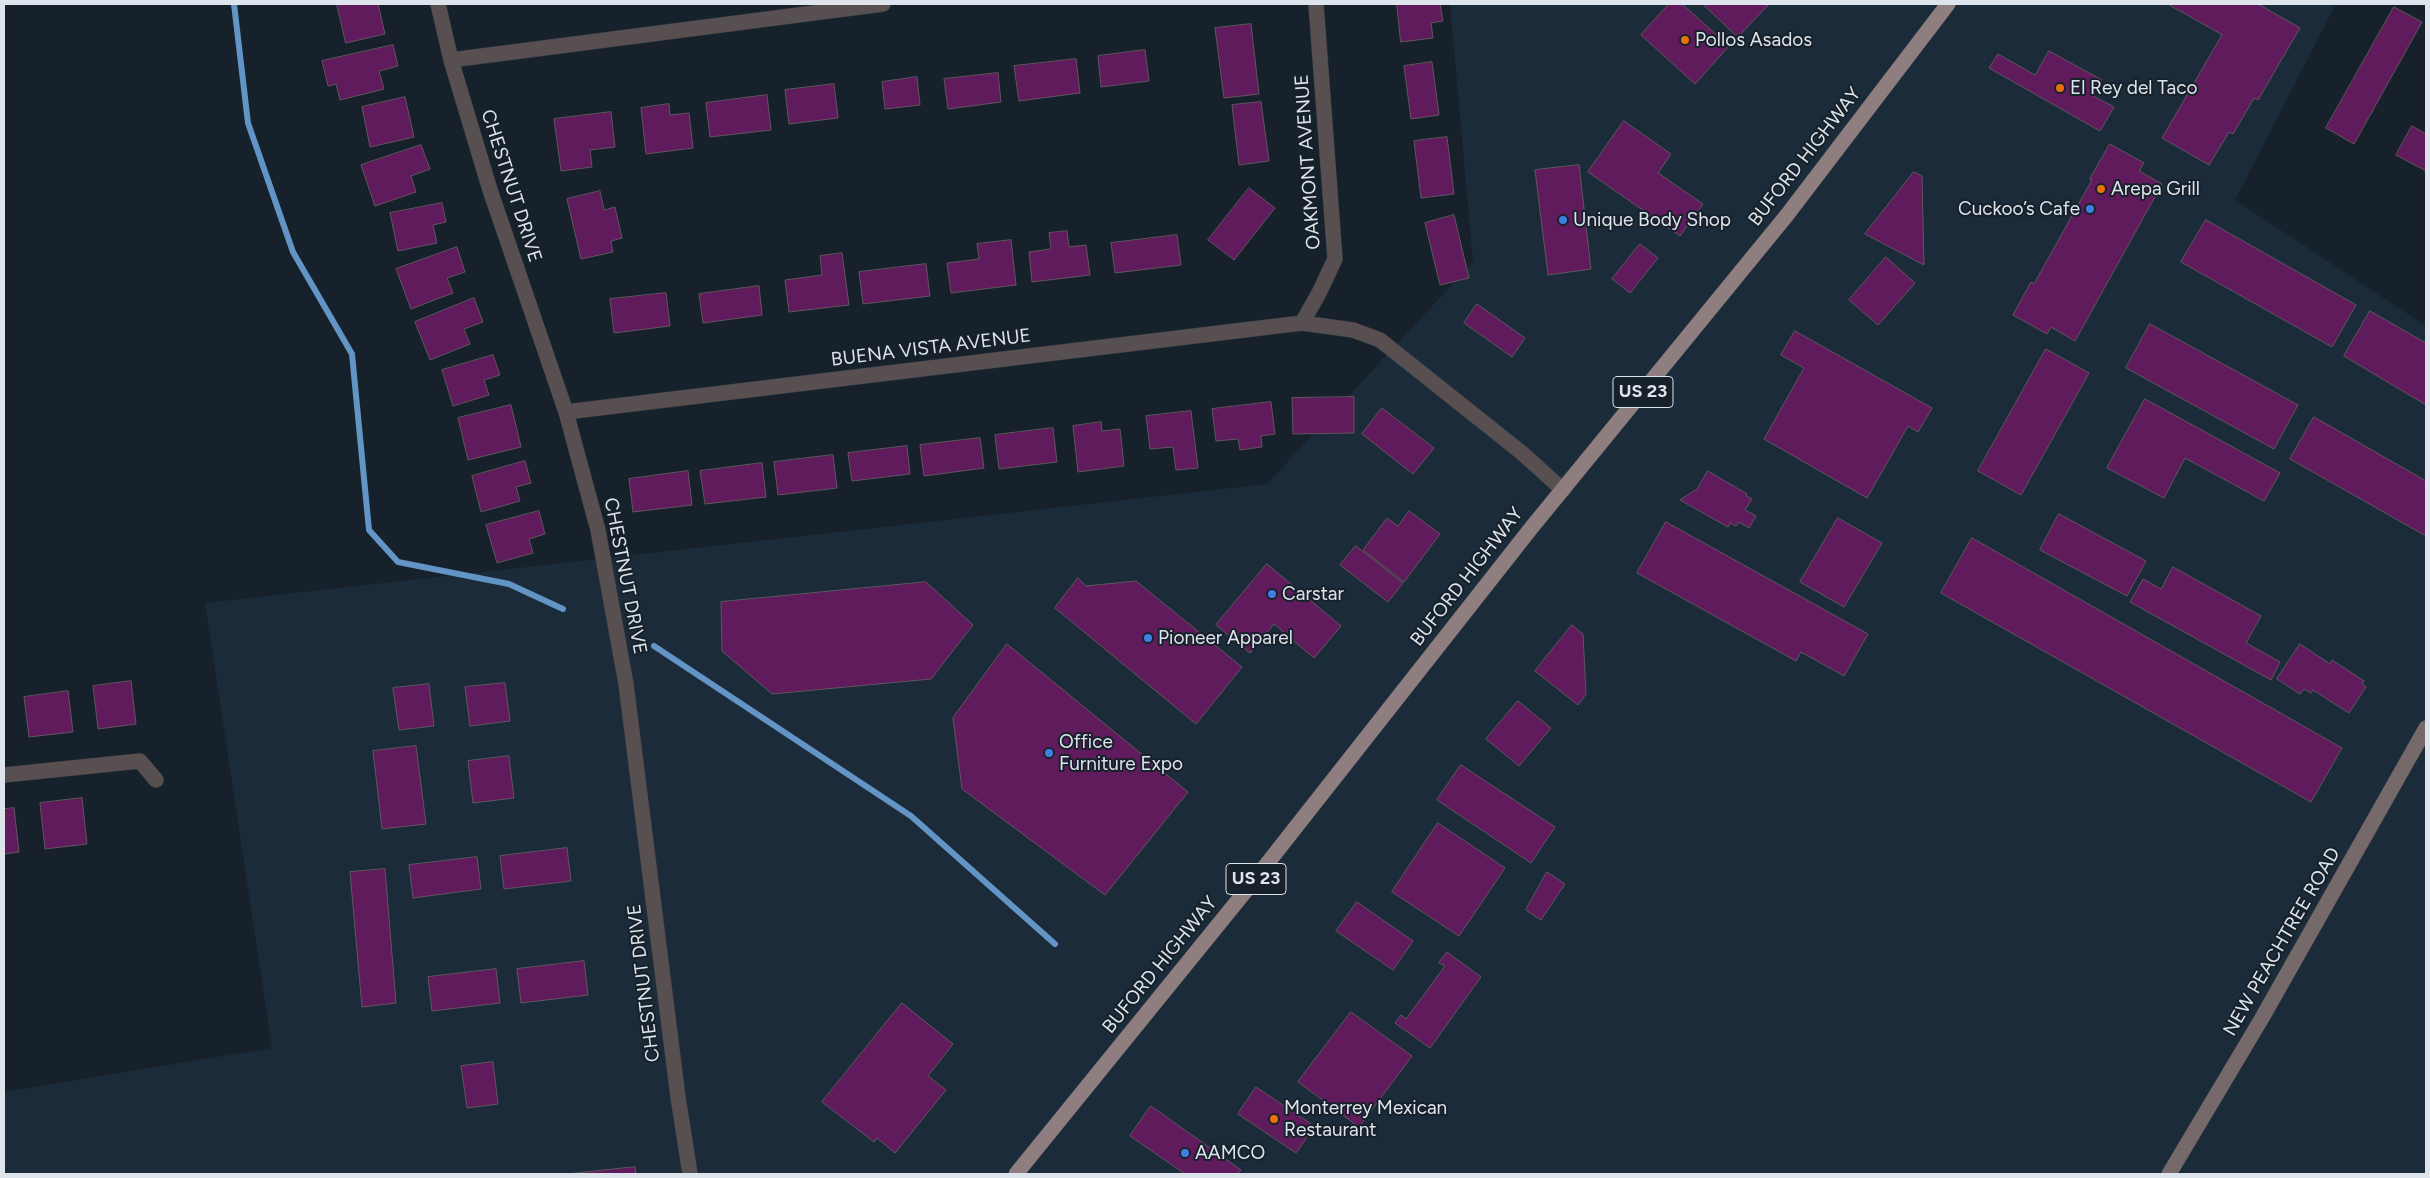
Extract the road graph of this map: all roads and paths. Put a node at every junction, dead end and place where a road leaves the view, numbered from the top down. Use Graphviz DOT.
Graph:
graph roads {
  1 [pos="438,4"];
  2 [pos="883,4"];
  3 [pos="1316,4"];
  4 [pos="1948,4"];
  5 [pos="451,60"];
  6 [pos="1302,323"];
  7 [pos="566,412"];
  8 [pos="1564,490"];
  9 [pos="2426,728"];
  10 [pos="4,775"];
  11 [pos="156,780"];
  12 [pos="690,1174"];
  13 [pos="1016,1174"];
  14 [pos="2169,1174"];
  1 -- 5 [label="street, CHESTNUT DRIVE"];
  2 -- 5 [label="street"];
  3 -- 6 [label="street, OAKMONT AVENUE"];
  4 -- 8 [label="main road, BUFORD HIGHWAY / US 23"];
  5 -- 7 [label="street, CHESTNUT DRIVE"];
  6 -- 7 [label="street, BUENA VISTA AVENUE"];
  6 -- 8 [label="street"];
  7 -- 12 [label="street, CHESTNUT DRIVE"];
  8 -- 13 [label="main road, BUFORD HIGHWAY / US 23"];
  9 -- 14 [label="street, NEW PEACHTREE ROAD"];
  10 -- 11 [label="street"];
}
